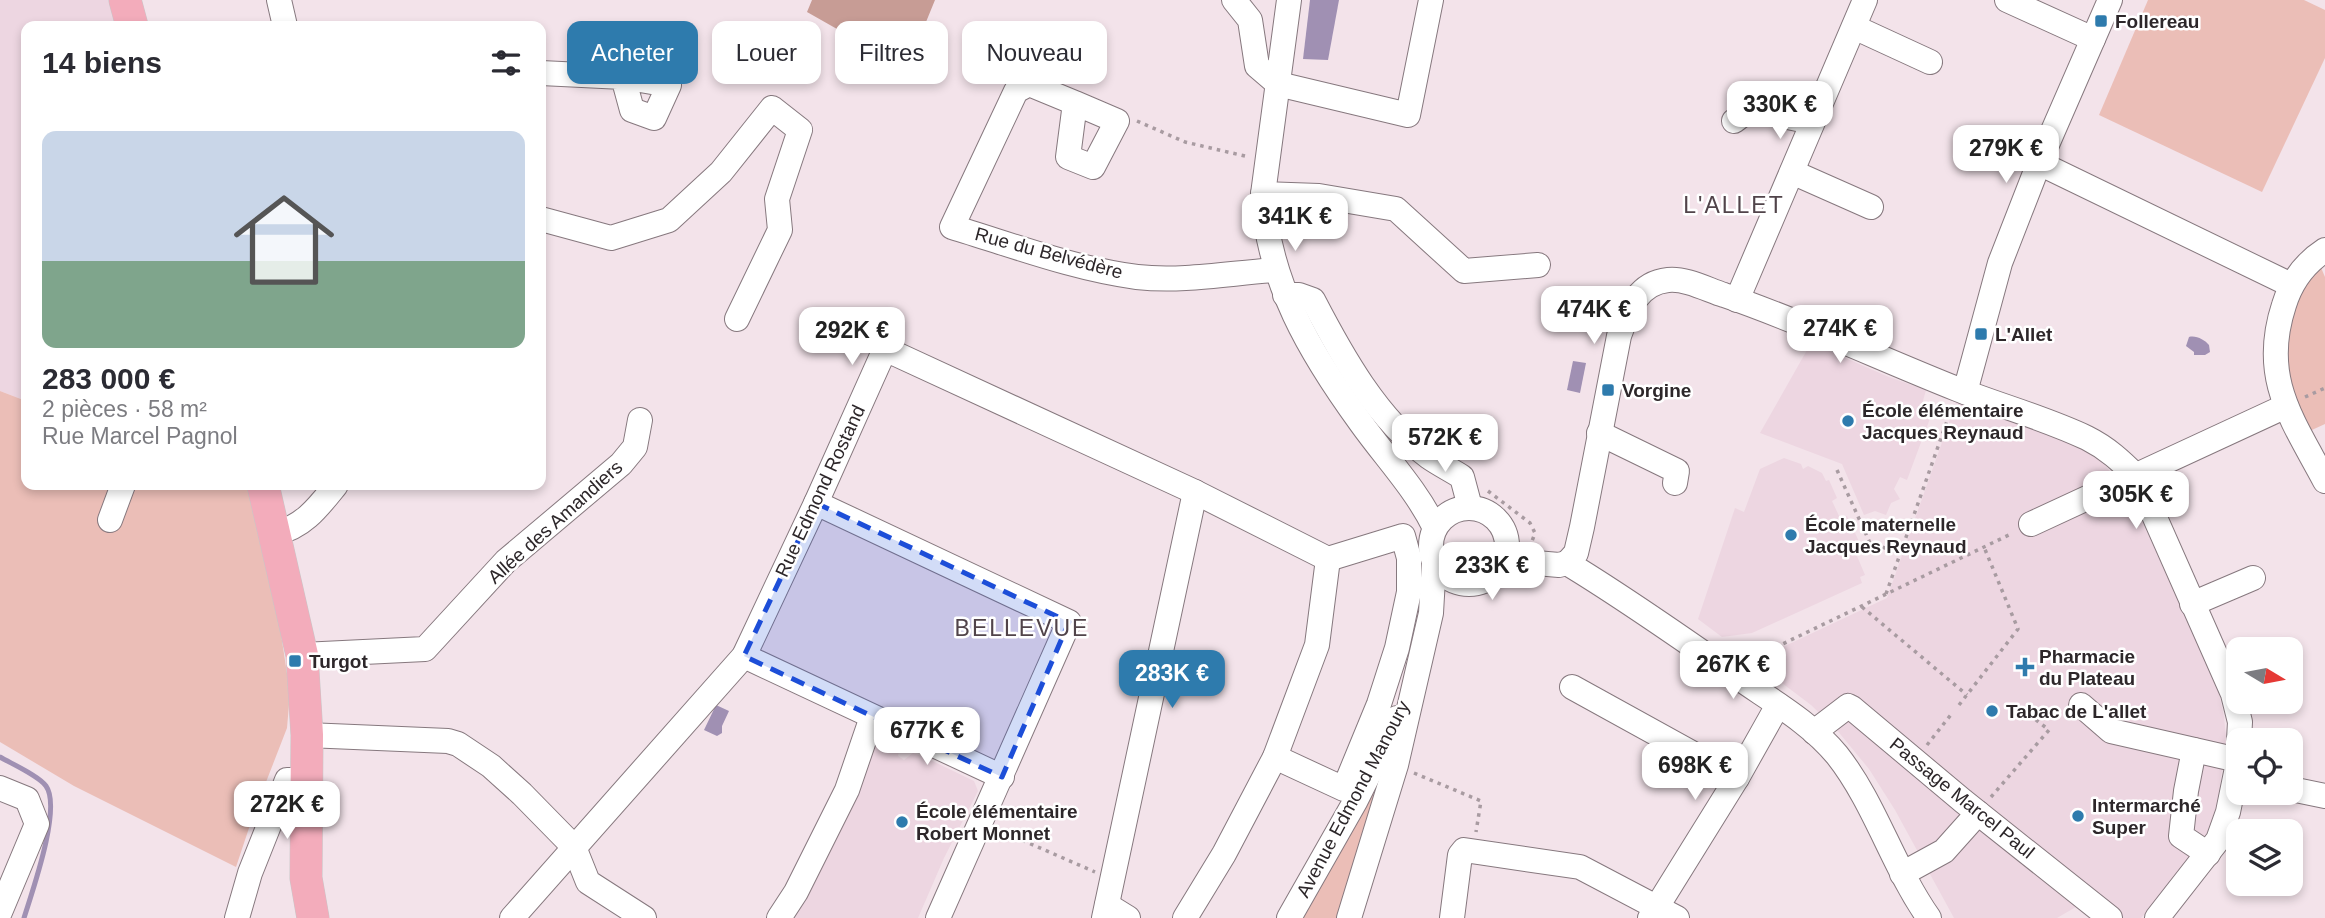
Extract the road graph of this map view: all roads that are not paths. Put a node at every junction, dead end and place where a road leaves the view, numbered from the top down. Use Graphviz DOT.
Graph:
graph roads {
  1 [pos="125,0"];
  2 [pos="279,0"];
  3 [pos="1234,0"];
  4 [pos="1289,0"];
  5 [pos="1431,0"];
  6 [pos="1865,0"];
  7 [pos="2007,0"];
  8 [pos="2110,0"];
  9 [pos="131,21"];
  10 [pos="284,21"];
  11 [pos="1854,27"];
  12 [pos="2093,40"];
  13 [pos="1930,62"];
  14 [pos="546,73"];
  15 [pos="567,74"];
  16 [pos="1278,83"];
  17 [pos="1075,103"];
  18 [pos="1734,121"];
  19 [pos="1812,122"];
  20 [pos="2039,163"];
  21 [pos="1792,172"];
  22 [pos="1263,194"];
  23 [pos="1871,207"];
  24 [pos="546,220"];
  25 [pos="2325,250"];
  26 [pos="1538,265"];
  27 [pos="1276,270"];
  28 [pos="2291,285"];
  29 [pos="1285,295"];
  30 [pos="1738,300"];
  31 [pos="737,319"];
  32 [pos="1962,391"];
  33 [pos="2286,406"];
  34 [pos="640,420"];
  35 [pos="1599,433"];
  36 [pos="2137,477"];
  37 [pos="2325,481"];
  38 [pos="1408,482"];
  39 [pos="1675,483"];
  40 [pos="121,490"];
  41 [pos="264,490"];
  42 [pos="333,490"];
  43 [pos="1195,492"];
  44 [pos="816,503"];
  45 [pos="1464,508"];
  46 [pos="110,520"];
  47 [pos="2031,524"];
  48 [pos="1435,528"];
  49 [pos="276,533"];
  50 [pos="1506,536"];
  51 [pos="1532,557"];
  52 [pos="1328,559"];
  53 [pos="1434,561"];
  54 [pos="1566,563"];
  55 [pos="1501,567"];
  56 [pos="2253,578"];
  57 [pos="1462,583"];
  58 [pos="2192,604"];
  59 [pos="1431,613"];
  60 [pos="302,655"];
  61 [pos="744,656"];
  62 [pos="1415,679"];
  63 [pos="1572,687"];
  64 [pos="1778,705"];
  65 [pos="2081,705"];
  66 [pos="872,717"];
  67 [pos="2240,728"];
  68 [pos="1814,732"];
  69 [pos="307,735"];
  70 [pos="2194,750"];
  71 [pos="1275,757"];
  72 [pos="2226,765"];
  73 [pos="1002,777"];
  74 [pos="1737,778"];
  75 [pos="306,780"];
  76 [pos="0,788"];
  77 [pos="2303,791"];
  78 [pos="2325,796"];
  79 [pos="1985,805"];
  80 [pos="2230,805"];
  81 [pos="574,847"];
  82 [pos="2208,854"];
  83 [pos="1902,874"];
  84 [pos="1106,911"];
  85 [pos="0,912"];
  86 [pos="1661,914"];
  87 [pos="237,918"];
  88 [pos="313,918"];
  89 [pos="512,918"];
  90 [pos="644,918"];
  91 [pos="779,918"];
  92 [pos="938,918"];
  93 [pos="1128,918"];
  94 [pos="1185,918"];
  95 [pos="1289,918"];
  96 [pos="1349,918"];
  97 [pos="1452,918"];
  98 [pos="1929,918"];
  99 [pos="2110,918"];
  100 [pos="2157,918"];
  1 -- 9 [label="main road"];
  2 -- 10 [label="street"];
  3 -- 16 [label="street"];
  4 -- 16 [label="street"];
  5 -- 16 [label="street"];
  6 -- 11 [label="street"];
  7 -- 12 [label="street"];
  8 -- 12 [label="street"];
  11 -- 13 [label="street"];
  11 -- 19 [label="street"];
  12 -- 20 [label="street"];
  14 -- 15 [label="street"];
  16 -- 22 [label="street"];
  17 -- 17 [label="street, Rue du Belvédère"];
  17 -- 27 [label="street, Rue du Belvédère"];
  18 -- 19 [label="street"];
  19 -- 21 [label="street"];
  20 -- 28 [label="street"];
  20 -- 32 [label="street"];
  21 -- 23 [label="street"];
  21 -- 30 [label="street"];
  22 -- 26 [label="street"];
  22 -- 27 [label="street"];
  24 -- 31 [label="street"];
  25 -- 28 [label="street"];
  27 -- 29 [label="street"];
  28 -- 33 [label="street"];
  29 -- 38 [label="street"];
  29 -- 45 [label="street"];
  30 -- 32 [label="street"];
  30 -- 35 [label="street"];
  32 -- 36 [label="street"];
  33 -- 36 [label="street"];
  33 -- 37 [label="street"];
  34 -- 60 [label="street, Allée des Amandiers"];
  35 -- 39 [label="street"];
  35 -- 54 [label="street"];
  36 -- 47 [label="street"];
  36 -- 58 [label="street"];
  38 -- 45 [label="street"];
  38 -- 48 [label="street"];
  40 -- 46 [label="street"];
  41 -- 49 [label="main road"];
  42 -- 49 [label="street"];
  43 -- 44 [label="street, Rue Edmond Rostand"];
  43 -- 52 [label="street, Rue Edmond Rostand"];
  43 -- 84 [label="street"];
  44 -- 61 [label="street, Rue Edmond Rostand"];
  44 -- 73 [label="street"];
  45 -- 48 [label="street"];
  45 -- 50 [label="street"];
  48 -- 53 [label="street"];
  49 -- 60 [label="main road"];
  50 -- 51 [label="street"];
  50 -- 55 [label="street"];
  51 -- 54 [label="street"];
  51 -- 55 [label="street"];
  52 -- 71 [label="street"];
  52 -- 71 [label="street"];
  53 -- 57 [label="street"];
  53 -- 59 [label="street, Avenue Edmond Manoury"];
  54 -- 64 [label="street"];
  55 -- 57 [label="street"];
  56 -- 58 [label="street"];
  57 -- 59 [label="street, Avenue Edmond Manoury"];
  58 -- 67 [label="street"];
  59 -- 62 [label="street, Avenue Edmond Manoury"];
  60 -- 69 [label="main road"];
  61 -- 66 [label="street"];
  61 -- 81 [label="street, Rue Edmond Rostand"];
  62 -- 95 [label="street, Avenue Edmond Manoury"];
  62 -- 96 [label="street, Avenue Edmond Manoury"];
  63 -- 74 [label="street"];
  64 -- 68 [label="street"];
  64 -- 74 [label="street"];
  65 -- 70 [label="street"];
  66 -- 73 [label="street"];
  66 -- 91 [label="street"];
  68 -- 79 [label="street, Passage Marcel Paul"];
  68 -- 83 [label="street"];
  69 -- 75 [label="main road"];
  69 -- 81 [label="street"];
  70 -- 72 [label="street"];
  70 -- 82 [label="street"];
  71 -- 94 [label="street"];
  73 -- 92 [label="street"];
  74 -- 86 [label="street"];
  75 -- 87 [label="street"];
  75 -- 88 [label="main road"];
  76 -- 85 [label="street"];
  77 -- 78 [label="street"];
  79 -- 83 [label="street"];
  79 -- 99 [label="street, Passage Marcel Paul"];
  80 -- 82 [label="street"];
  81 -- 89 [label="street, Rue Edmond Rostand"];
  81 -- 90 [label="street"];
  82 -- 100 [label="street"];
  83 -- 98 [label="street"];
  84 -- 93 [label="street"];
  86 -- 97 [label="street"];
}
